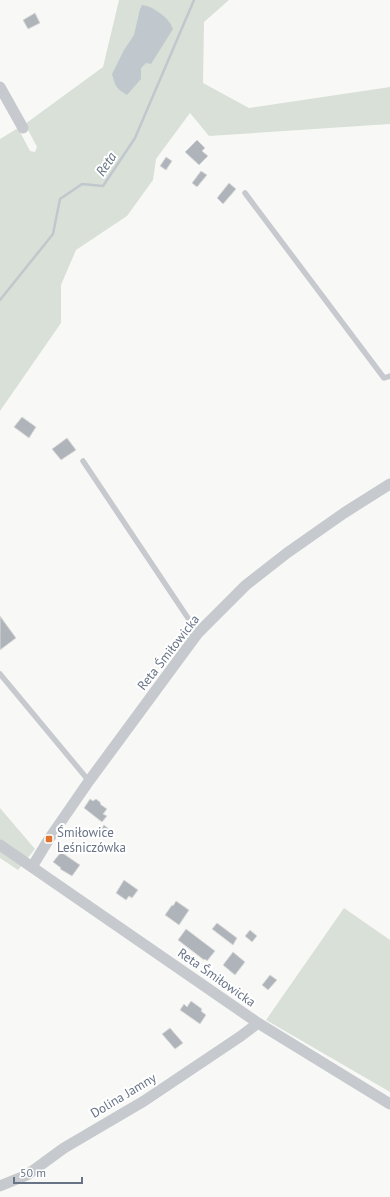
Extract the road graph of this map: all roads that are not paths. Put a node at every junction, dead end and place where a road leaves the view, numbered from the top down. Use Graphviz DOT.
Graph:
graph roads {
  1 [pos="0,87"];
  2 [pos="23,128"];
  3 [pos="245,193"];
  4 [pos="390,376"];
  5 [pos="83,461"];
  6 [pos="390,484"];
  7 [pos="198,632"];
  8 [pos="0,674"];
  9 [pos="89,781"];
  10 [pos="0,845"];
  11 [pos="32,867"];
  12 [pos="258,1023"];
  13 [pos="390,1104"];
  14 [pos="0,1186"];
  1 -- 2 [label="street"];
  3 -- 4 [label="lane"];
  5 -- 7 [label="lane"];
  6 -- 7 [label="street, Reta Śmiłowicka"];
  7 -- 9 [label="street, Reta Śmiłowicka"];
  8 -- 9 [label="lane"];
  9 -- 11 [label="street, Reta Śmiłowicka"];
  10 -- 11 [label="street, Reta Śmiłowicka"];
  11 -- 12 [label="street, Reta Śmiłowicka"];
  12 -- 13 [label="street, Reta Śmiłowicka"];
  12 -- 14 [label="street, Dolina Jamny"];
}
